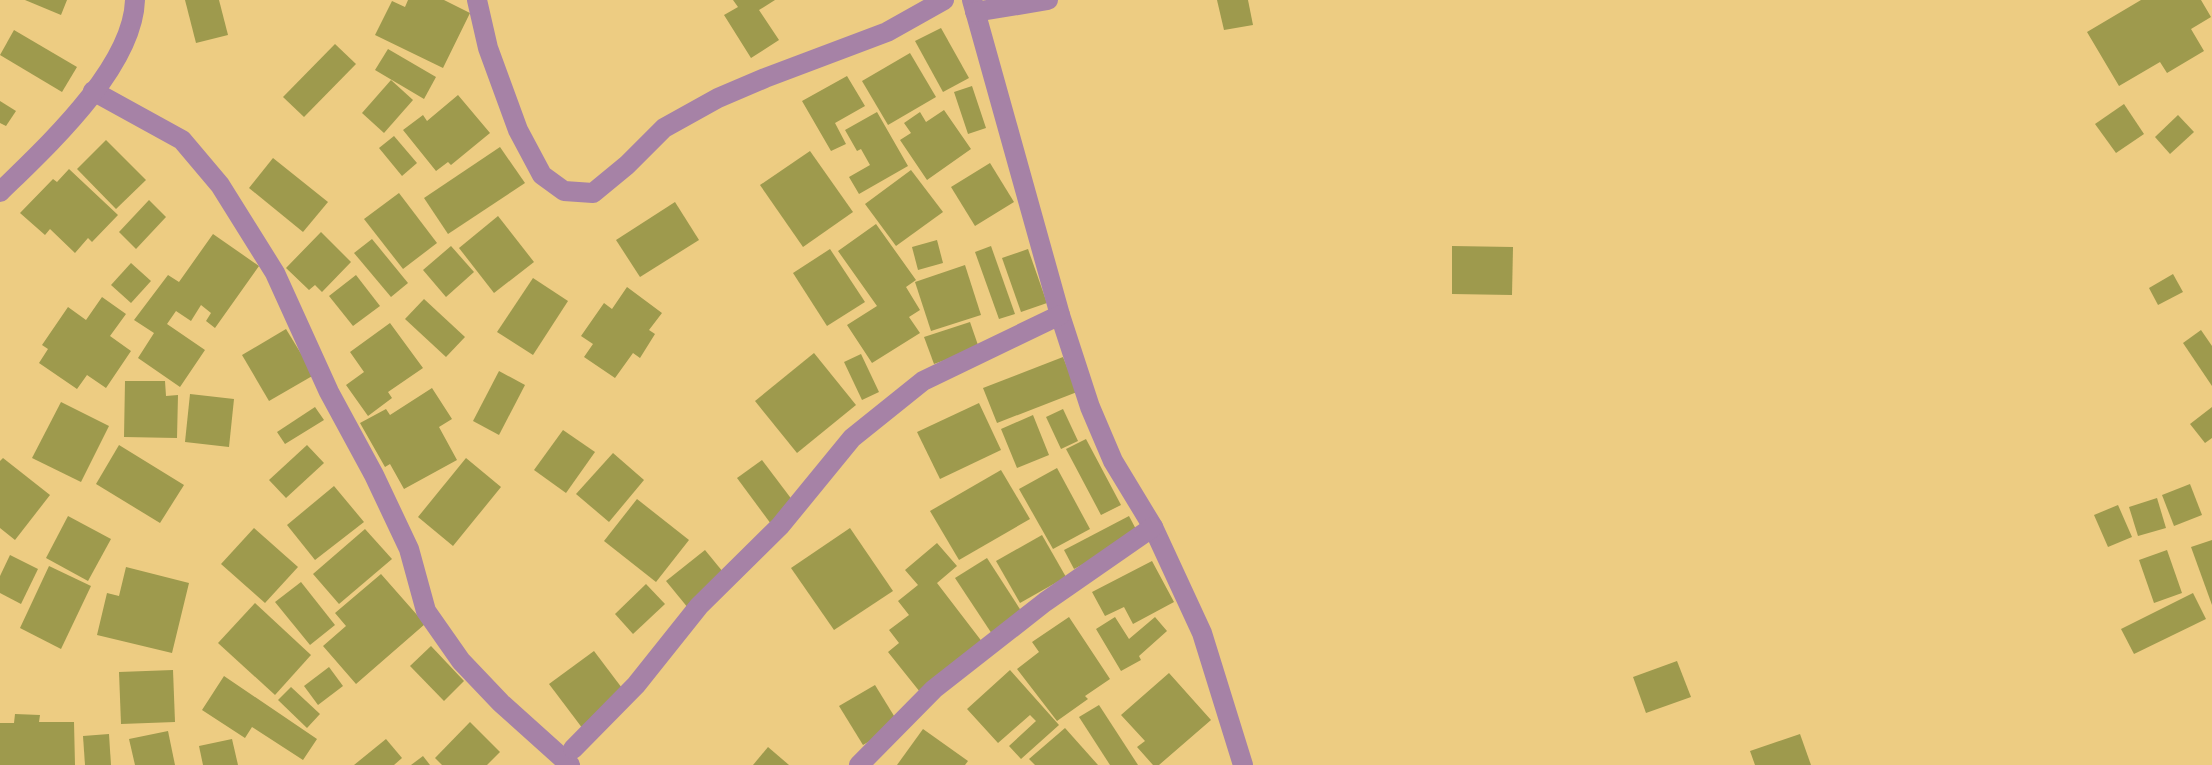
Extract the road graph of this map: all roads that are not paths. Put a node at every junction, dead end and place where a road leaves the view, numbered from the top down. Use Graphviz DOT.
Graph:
graph roads {
  1 [pos="135,0"];
  2 [pos="477,0"];
  3 [pos="944,0"];
  4 [pos="1048,0"];
  5 [pos="974,6"];
  6 [pos="93,91"];
  7 [pos="0,192"];
  8 [pos="1060,315"];
  9 [pos="1153,527"];
  10 [pos="571,757"];
  11 [pos="859,765"];
  12 [pos="1243,765"];
  1 -- 6 [label="street"];
  2 -- 3 [label="street"];
  4 -- 5 [label="street"];
  5 -- 8 [label="street"];
  6 -- 7 [label="street"];
  6 -- 10 [label="street"];
  8 -- 9 [label="street"];
  8 -- 10 [label="street"];
  9 -- 11 [label="street"];
  9 -- 12 [label="street"];
}
